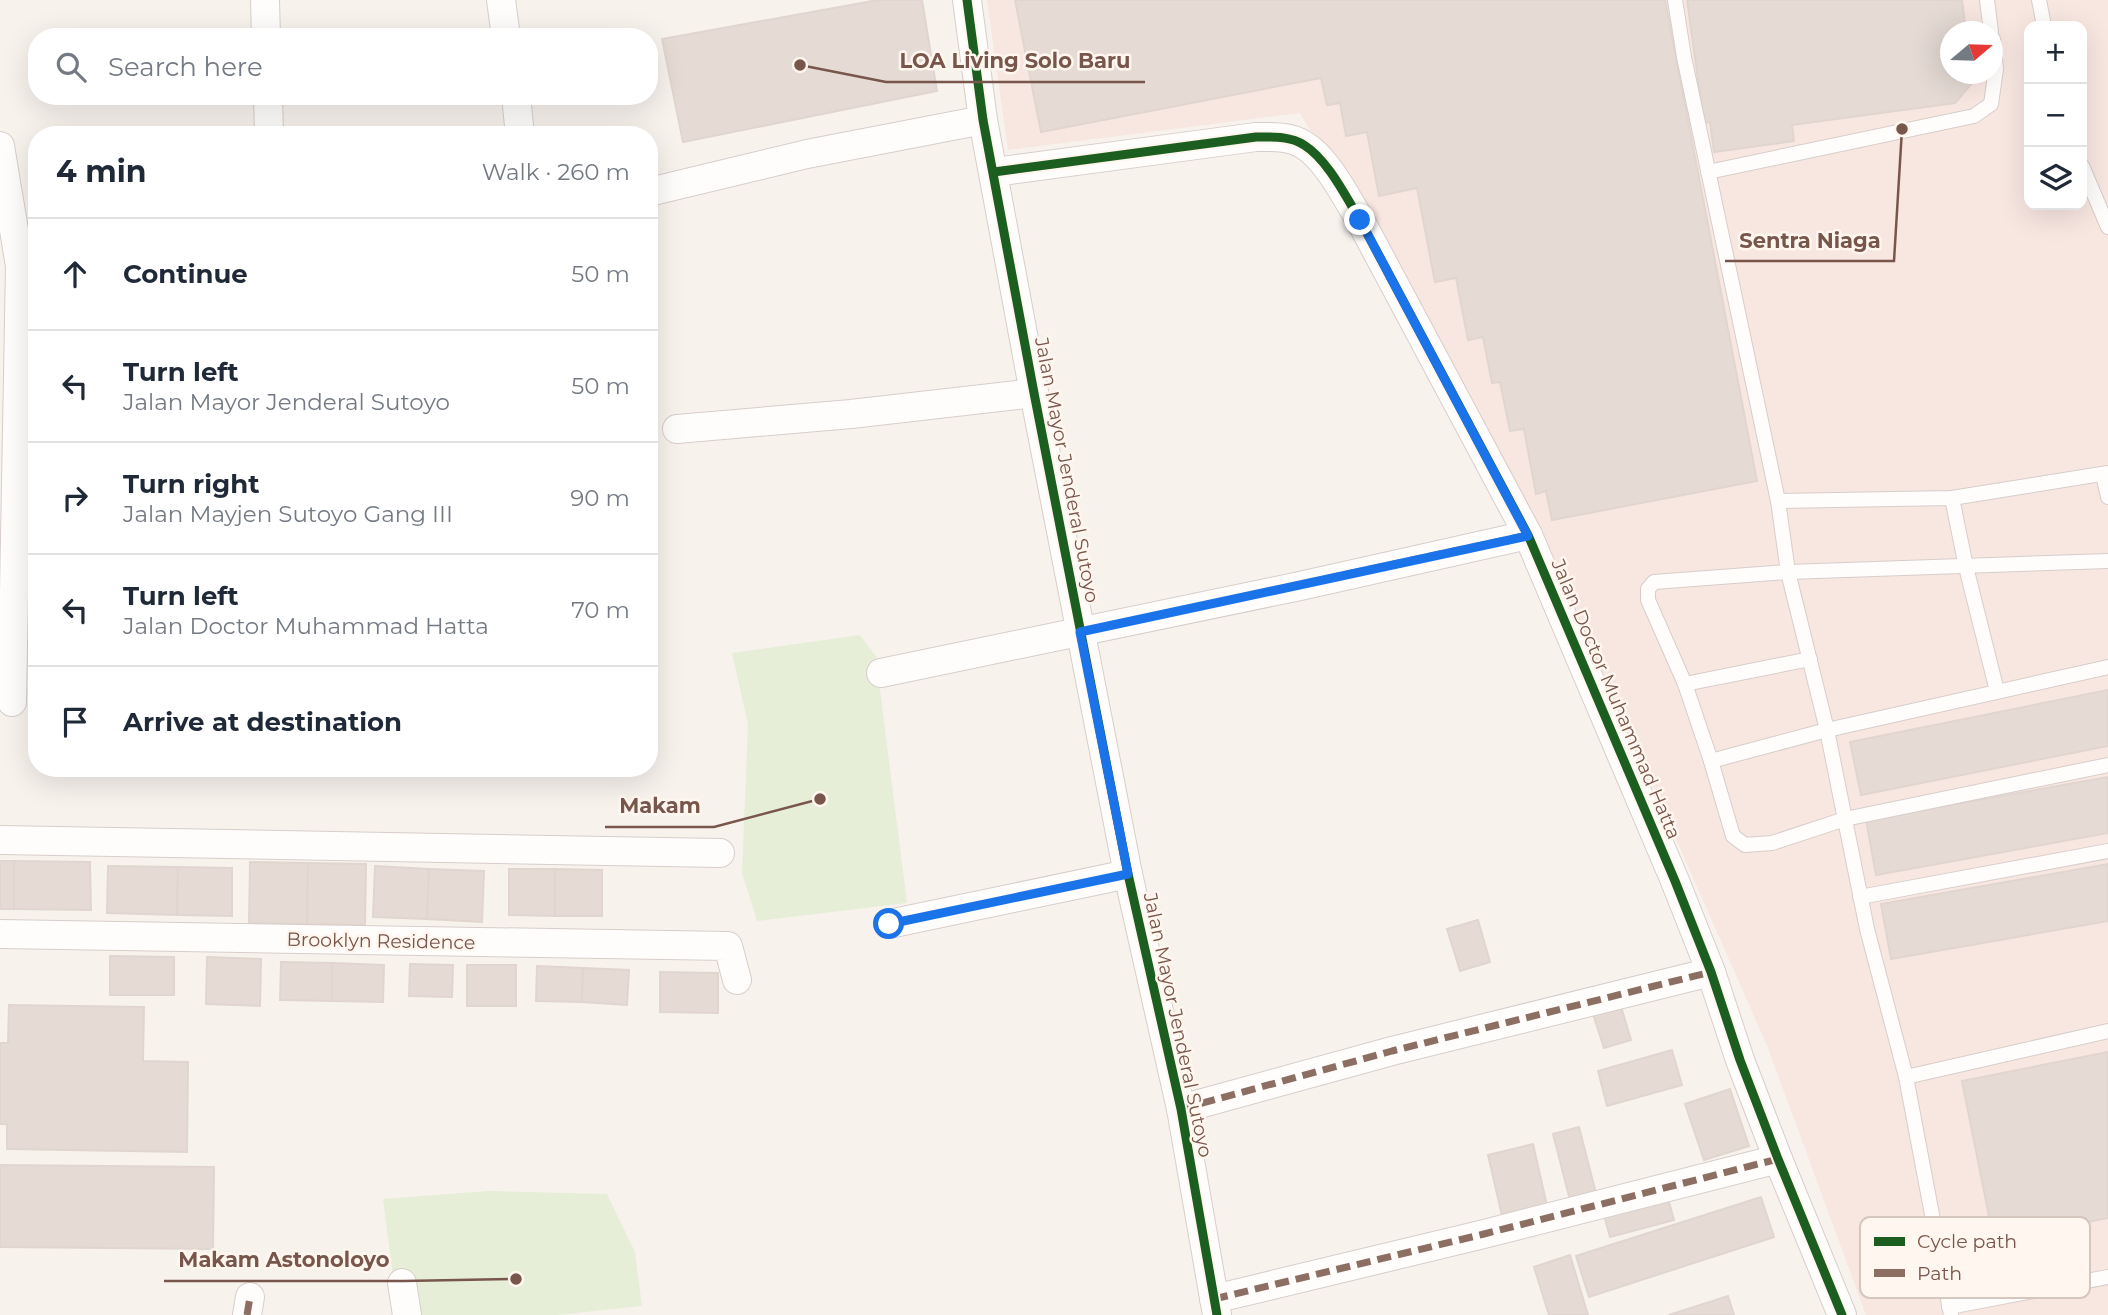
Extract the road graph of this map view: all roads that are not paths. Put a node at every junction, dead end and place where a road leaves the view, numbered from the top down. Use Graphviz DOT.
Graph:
graph roads {
  1 [pos="265,0"];
  2 [pos="500,0"];
  3 [pos="967,0"];
  4 [pos="1675,0"];
  5 [pos="1987,0"];
  6 [pos="2039,0"];
  7 [pos="1990,21"];
  8 [pos="2043,21"];
  9 [pos="266,28"];
  10 [pos="505,28"];
  11 [pos="1994,84"];
  12 [pos="268,105"];
  13 [pos="517,105"];
  14 [pos="983,120"];
  15 [pos="269,126"];
  16 [pos="519,126"];
  17 [pos="0,146"];
  18 [pos="994,172"];
  19 [pos="1708,172"];
  20 [pos="2087,178"];
  21 [pos="658,190"];
  22 [pos="2108,226"];
  23 [pos="19,265"];
  24 [pos="1034,393"];
  25 [pos="677,429"];
  26 [pos="2105,474"];
  27 [pos="2108,497"];
  28 [pos="1952,498"];
  29 [pos="1778,501"];
  30 [pos="1528,536"];
  31 [pos="2108,561"];
  32 [pos="1966,567"];
  33 [pos="1788,572"];
  34 [pos="1080,632"];
  35 [pos="1810,659"];
  36 [pos="2108,667"];
  37 [pos="881,673"];
  38 [pos="1685,684"];
  39 [pos="1997,691"];
  40 [pos="12,702"];
  41 [pos="1827,730"];
  42 [pos="1711,761"];
  43 [pos="2108,765"];
  44 [pos="1845,819"];
  45 [pos="0,840"];
  46 [pos="2108,851"];
  47 [pos="720,853"];
  48 [pos="1128,874"];
  49 [pos="1860,897"];
  50 [pos="889,924"];
  51 [pos="0,934"];
  52 [pos="1711,972"];
  53 [pos="737,980"];
  54 [pos="2108,1031"];
  55 [pos="1906,1077"];
  56 [pos="1181,1109"];
  57 [pos="1778,1159"];
  58 [pos="1932,1217"];
  59 [pos="2108,1277"];
  60 [pos="2090,1281"];
  61 [pos="402,1283"];
  62 [pos="2010,1298"];
  63 [pos="1215,1307"];
  64 [pos="1950,1311"];
  65 [pos="407,1315"];
  66 [pos="1842,1315"];
  1 -- 9 [label="street"];
  2 -- 10 [label="street"];
  3 -- 14 [label="street, Jalan Mayor Jenderal Sutoyo"];
  4 -- 19 [label="lane"];
  5 -- 7 [label="lane"];
  6 -- 8 [label="lane"];
  11 -- 19 [label="lane"];
  12 -- 15 [label="street"];
  13 -- 16 [label="street"];
  14 -- 18 [label="street, Jalan Mayor Jenderal Sutoyo"];
  14 -- 21 [label="street"];
  17 -- 23 [label="street"];
  18 -- 24 [label="street, Jalan Mayor Jenderal Sutoyo"];
  18 -- 30 [label="street, Jalan Doctor Muhammad Hatta"];
  19 -- 29 [label="lane"];
  20 -- 22 [label="lane"];
  23 -- 40 [label="street"];
  24 -- 25 [label="street"];
  24 -- 34 [label="street, Jalan Mayor Jenderal Sutoyo"];
  26 -- 27 [label="lane"];
  26 -- 28 [label="lane"];
  28 -- 29 [label="lane"];
  28 -- 32 [label="lane"];
  29 -- 33 [label="lane"];
  30 -- 34 [label="street"];
  30 -- 52 [label="street, Jalan Doctor Muhammad Hatta"];
  31 -- 32 [label="lane"];
  32 -- 33 [label="lane"];
  32 -- 39 [label="lane"];
  33 -- 35 [label="lane"];
  33 -- 38 [label="lane"];
  34 -- 37 [label="street"];
  34 -- 48 [label="street, Jalan Mayor Jenderal Sutoyo"];
  35 -- 38 [label="lane"];
  35 -- 41 [label="lane"];
  36 -- 39 [label="lane"];
  38 -- 42 [label="lane"];
  39 -- 41 [label="lane"];
  41 -- 42 [label="lane"];
  41 -- 44 [label="lane"];
  42 -- 44 [label="lane"];
  43 -- 44 [label="lane"];
  44 -- 49 [label="lane"];
  45 -- 47 [label="street"];
  46 -- 49 [label="lane"];
  48 -- 50 [label="street"];
  48 -- 56 [label="street, Jalan Mayor Jenderal Sutoyo"];
  49 -- 55 [label="lane"];
  51 -- 53 [label="street, Brooklyn Residence"];
  52 -- 56 [label="street"];
  52 -- 57 [label="street, Jalan Doctor Muhammad Hatta"];
  54 -- 55 [label="lane"];
  55 -- 58 [label="lane"];
  56 -- 63 [label="street, Jalan Mayor Jenderal Sutoyo"];
  57 -- 63 [label="street"];
  57 -- 66 [label="street, Jalan Doctor Muhammad Hatta"];
  59 -- 60 [label="lane"];
  61 -- 65 [label="street"];
  62 -- 64 [label="lane"];
}
